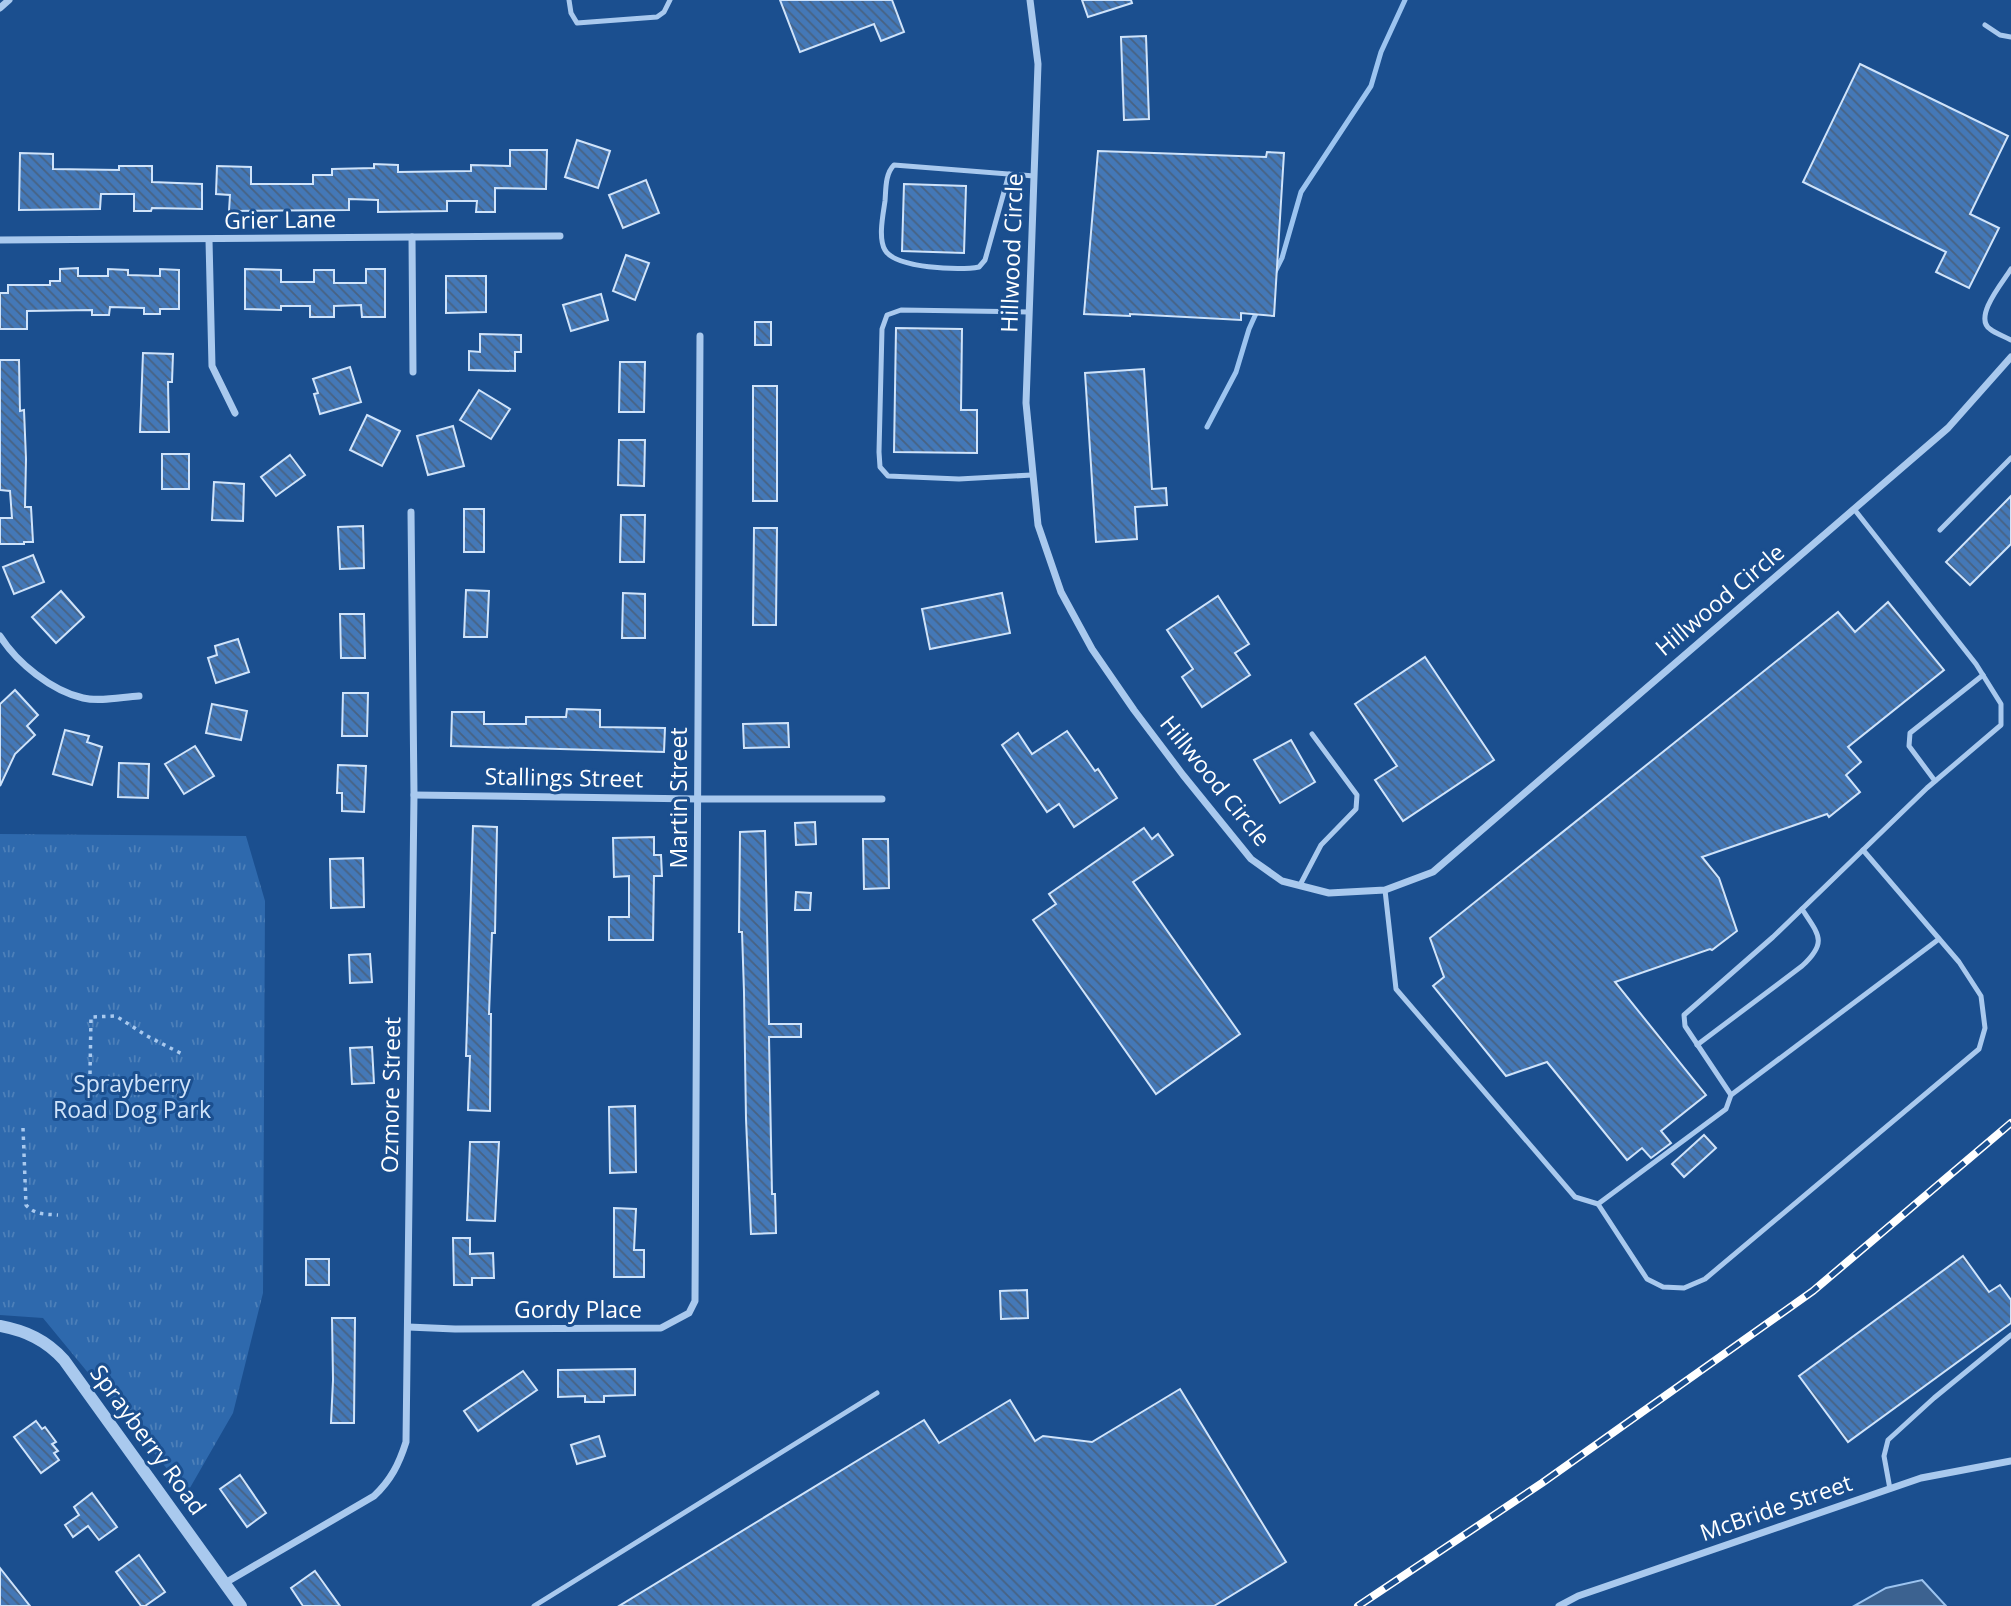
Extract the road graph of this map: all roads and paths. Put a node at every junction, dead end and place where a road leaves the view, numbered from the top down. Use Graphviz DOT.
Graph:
graph roads {
  1 [pos="9,0"];
  2 [pos="569,0"];
  3 [pos="670,0"];
  4 [pos="1030,0"];
  5 [pos="0,8"];
  6 [pos="1985,25"];
  7 [pos="2011,37"];
  8 [pos="1009,174"];
  9 [pos="1034,176"];
  10 [pos="560,236"];
  11 [pos="412,237"];
  12 [pos="0,240"];
  13 [pos="209,240"];
  14 [pos="2011,269"];
  15 [pos="1028,312"];
  16 [pos="700,337"];
  17 [pos="2011,340"];
  18 [pos="2010,359"];
  19 [pos="413,372"];
  20 [pos="235,413"];
  21 [pos="2011,458"];
  22 [pos="1032,475"];
  23 [pos="1854,509"];
  24 [pos="411,512"];
  25 [pos="1940,530"];
  26 [pos="0,636"];
  27 [pos="7,648"];
  28 [pos="0,654"];
  29 [pos="1983,675"];
  30 [pos="139,695"];
  31 [pos="1312,734"];
  32 [pos="1935,781"];
  33 [pos="414,795"];
  34 [pos="698,799"];
  35 [pos="882,799"];
  36 [pos="1863,850"];
  37 [pos="1300,886"];
  38 [pos="1385,890"];
  39 [pos="1802,909"];
  40 [pos="1939,939"];
  41 [pos="1698,1045"];
  42 [pos="184,1055"];
  43 [pos="90,1074"];
  44 [pos="1731,1095"];
  45 [pos="23,1128"];
  46 [pos="1598,1204"];
  47 [pos="58,1215"];
  48 [pos="696,1260"];
  49 [pos="0,1326"];
  50 [pos="408,1327"];
  51 [pos="2011,1335"];
  52 [pos="877,1394"];
  53 [pos="2011,1461"];
  54 [pos="1890,1489"];
  55 [pos="225,1583"];
  56 [pos="242,1606"];
  57 [pos="534,1606"];
  58 [pos="1559,1606"];
  1 -- 5 [label="street"];
  2 -- 3 [label="lane"];
  4 -- 9 [label="street, Hillwood Circle"];
  6 -- 7 [label="lane"];
  8 -- 8 [label="lane"];
  8 -- 9 [label="lane"];
  9 -- 15 [label="street, Hillwood Circle"];
  10 -- 11 [label="street, Grier Lane"];
  11 -- 13 [label="street, Grier Lane"];
  11 -- 19 [label="street"];
  12 -- 13 [label="street, Grier Lane"];
  13 -- 20 [label="street"];
  14 -- 17 [label="lane"];
  15 -- 22 [label="street, Hillwood Circle"];
  15 -- 22 [label="lane"];
  16 -- 34 [label="street, Martin Street"];
  18 -- 23 [label="street, Hillwood Circle"];
  21 -- 25 [label="lane"];
  22 -- 37 [label="street, Hillwood Circle"];
  23 -- 29 [label="lane"];
  23 -- 38 [label="street, Hillwood Circle"];
  24 -- 33 [label="street, Ozmore Street"];
  26 -- 27 [label="street"];
  27 -- 28 [label="street"];
  27 -- 30 [label="street"];
  29 -- 32 [label="lane"];
  29 -- 32 [label="lane"];
  31 -- 37 [label="lane"];
  32 -- 36 [label="lane"];
  33 -- 34 [label="street, Stallings Street"];
  33 -- 50 [label="street, Ozmore Street"];
  34 -- 35 [label="street, Stallings Street"];
  34 -- 48 [label="street, Martin Street"];
  36 -- 39 [label="lane"];
  36 -- 40 [label="lane"];
  37 -- 38 [label="street, Hillwood Circle"];
  38 -- 46 [label="lane"];
  39 -- 41 [label="lane"];
  39 -- 41 [label="lane"];
  40 -- 44 [label="lane"];
  40 -- 46 [label="lane"];
  41 -- 44 [label="lane"];
  42 -- 43 [label="path"];
  44 -- 46 [label="lane"];
  45 -- 47 [label="path"];
  48 -- 50 [label="street, Gordy Place"];
  49 -- 55 [label="street, Sprayberry Road"];
  50 -- 55 [label="street, Ozmore Street"];
  51 -- 54 [label="lane"];
  52 -- 57 [label="lane"];
  53 -- 54 [label="street, McBride Street"];
  54 -- 58 [label="street, McBride Street"];
  55 -- 56 [label="street, Sprayberry Road"];
}
